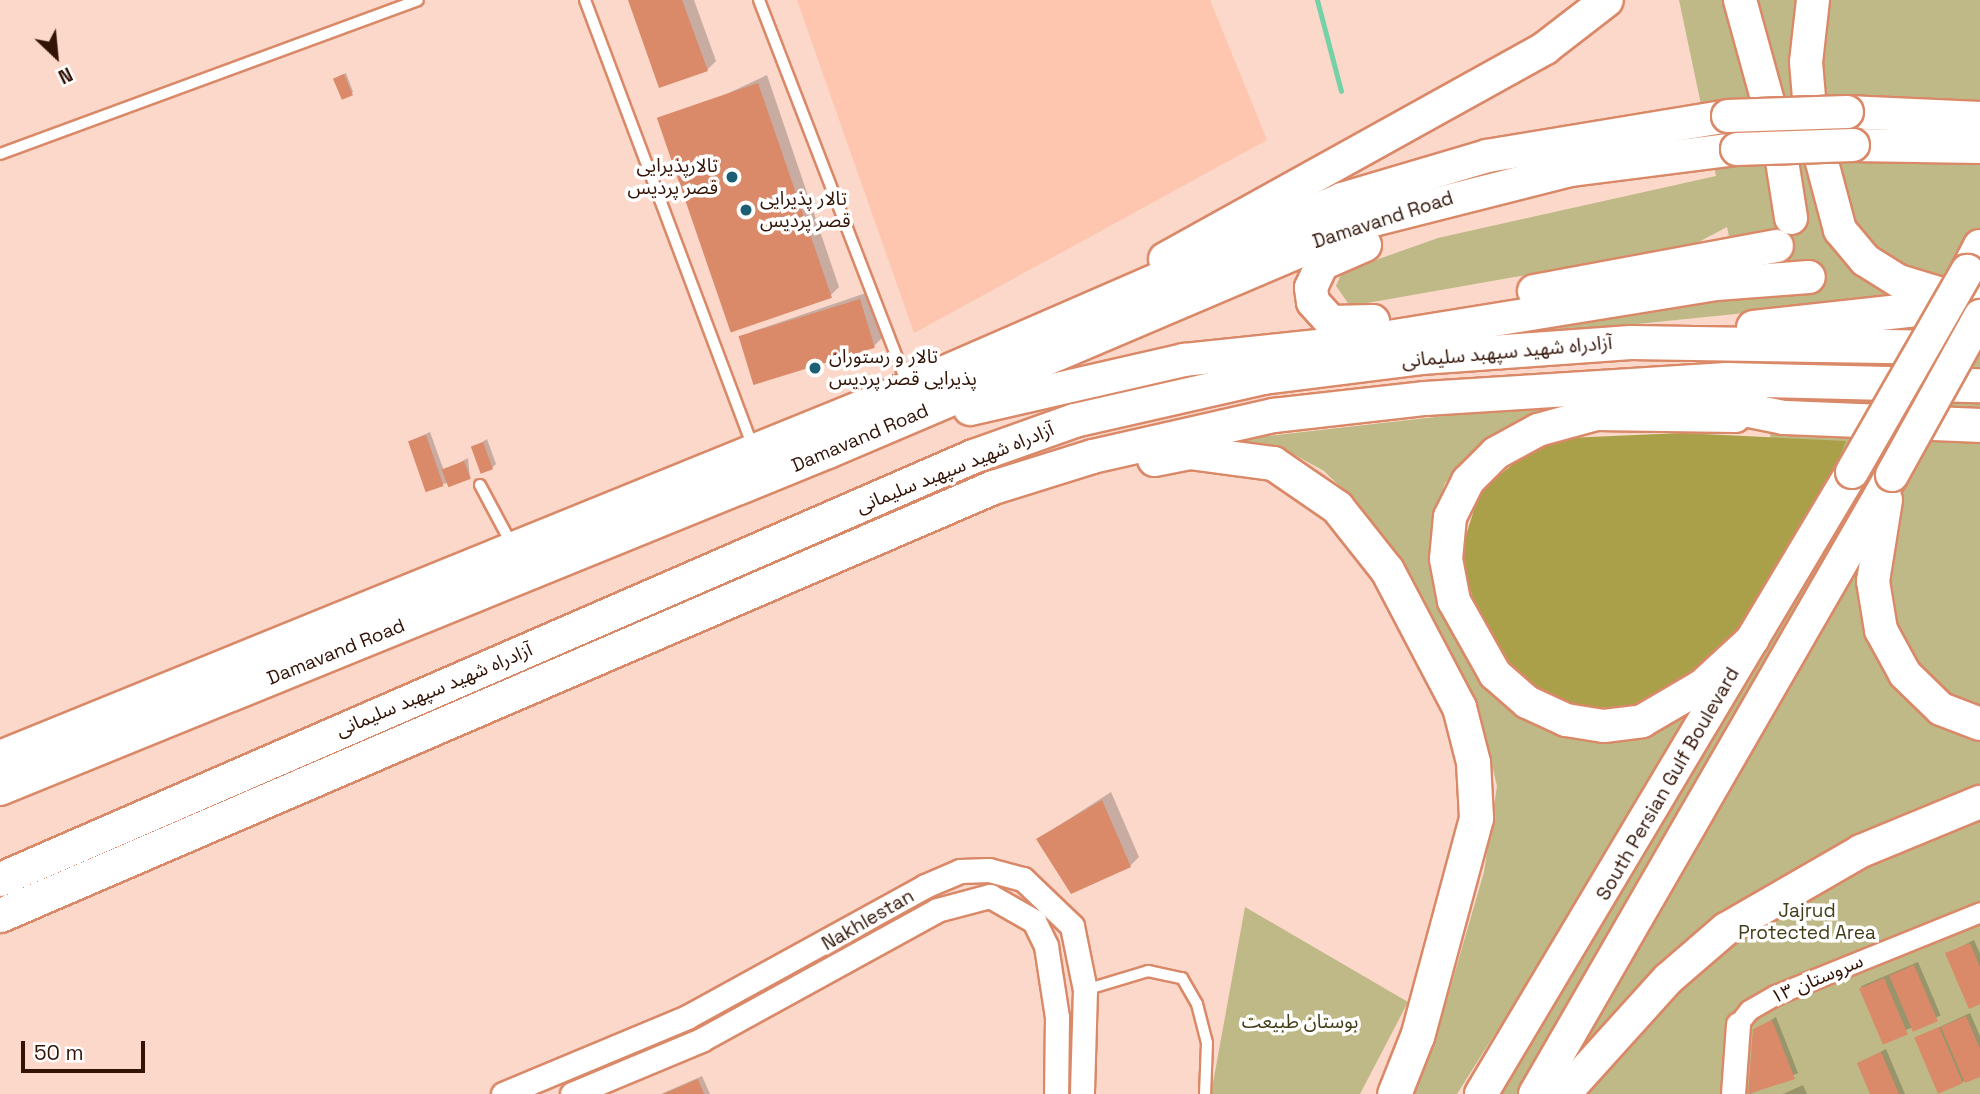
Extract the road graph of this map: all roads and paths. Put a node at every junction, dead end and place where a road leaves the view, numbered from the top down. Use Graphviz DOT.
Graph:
graph roads {
  1 [pos="418,0"];
  2 [pos="585,0"];
  3 [pos="759,0"];
  4 [pos="1607,0"];
  5 [pos="1740,0"];
  6 [pos="1762,0"];
  7 [pos="1813,0"];
  8 [pos="1974,132"];
  9 [pos="0,154"];
  10 [pos="1646,160"];
  11 [pos="1831,222"];
  12 [pos="1784,232"];
  13 [pos="1809,277"];
  14 [pos="1974,287"];
  15 [pos="1055,324"];
  16 [pos="1630,342"];
  17 [pos="1980,348"];
  18 [pos="1619,384"];
  19 [pos="1980,385"];
  20 [pos="908,387"];
  21 [pos="1783,417"];
  22 [pos="1979,425"];
  23 [pos="754,451"];
  24 [pos="828,452"];
  25 [pos="1892,475"];
  26 [pos="480,485"];
  27 [pos="993,487"];
  28 [pos="513,547"];
  29 [pos="1753,639"];
  30 [pos="1980,724"];
  31 [pos="0,757"];
  32 [pos="0,789"];
  33 [pos="1980,802"];
  34 [pos="0,879"];
  35 [pos="1980,912"];
  36 [pos="0,915"];
  37 [pos="1085,990"];
  38 [pos="1738,1024"];
  39 [pos="503,1094"];
  40 [pos="572,1094"];
  41 [pos="1056,1094"];
  42 [pos="1082,1094"];
  43 [pos="1205,1094"];
  44 [pos="1394,1094"];
  45 [pos="1481,1094"];
  46 [pos="1535,1094"];
  47 [pos="1564,1094"];
  48 [pos="1733,1094"];
  1 -- 9 [label="lane"];
  2 -- 23 [label="lane"];
  3 -- 20 [label="lane"];
  4 -- 15 [label="highway"];
  5 -- 12 [label="highway"];
  6 -- 11 [label="highway"];
  7 -- 11 [label="highway"];
  8 -- 10 [label="highway, Damavand Road, bridge"];
  8 -- 15 [label="highway, Damavand Road, bridge"];
  10 -- 12 [label="highway"];
  10 -- 24 [label="highway, Damavand Road"];
  11 -- 12 [label="highway"];
  11 -- 13 [label="highway"];
  11 -- 14 [label="highway"];
  12 -- 13 [label="highway"];
  13 -- 24 [label="highway"];
  14 -- 16 [label="highway"];
  14 -- 25 [label="highway, South Persian Gulf Boulevard, bridge"];
  14 -- 29 [label="highway, South Persian Gulf Boulevard, bridge"];
  15 -- 20 [label="highway, Damavand Road"];
  16 -- 17 [label="highway, آزادراه شهید سپهبد سلیمانی"];
  16 -- 34 [label="highway, آزادراه شهید سپهبد سلیمانی"];
  18 -- 19 [label="highway, آزادراه شهید سپهبد سلیمانی"];
  18 -- 21 [label="highway"];
  18 -- 27 [label="highway, آزادراه شهید سپهبد سلیمانی"];
  20 -- 23 [label="highway, Damavand Road"];
  21 -- 22 [label="highway"];
  21 -- 29 [label="highway"];
  23 -- 28 [label="highway, Damavand Road"];
  24 -- 32 [label="highway, Damavand Road"];
  25 -- 30 [label="highway"];
  25 -- 46 [label="highway, South Persian Gulf Boulevard"];
  26 -- 28 [label="lane"];
  27 -- 36 [label="highway, آزادراه شهید سپهبد سلیمانی"];
  27 -- 44 [label="highway"];
  28 -- 31 [label="highway, Damavand Road"];
  29 -- 45 [label="highway, South Persian Gulf Boulevard"];
  33 -- 47 [label="highway"];
  35 -- 38 [label="street, سروستان ۱۳"];
  37 -- 39 [label="street, Nakhlestan"];
  37 -- 42 [label="street, Nakhlestan"];
  37 -- 43 [label="lane"];
  38 -- 48 [label="street"];
  40 -- 41 [label="street, Nakhlestan"];
}
